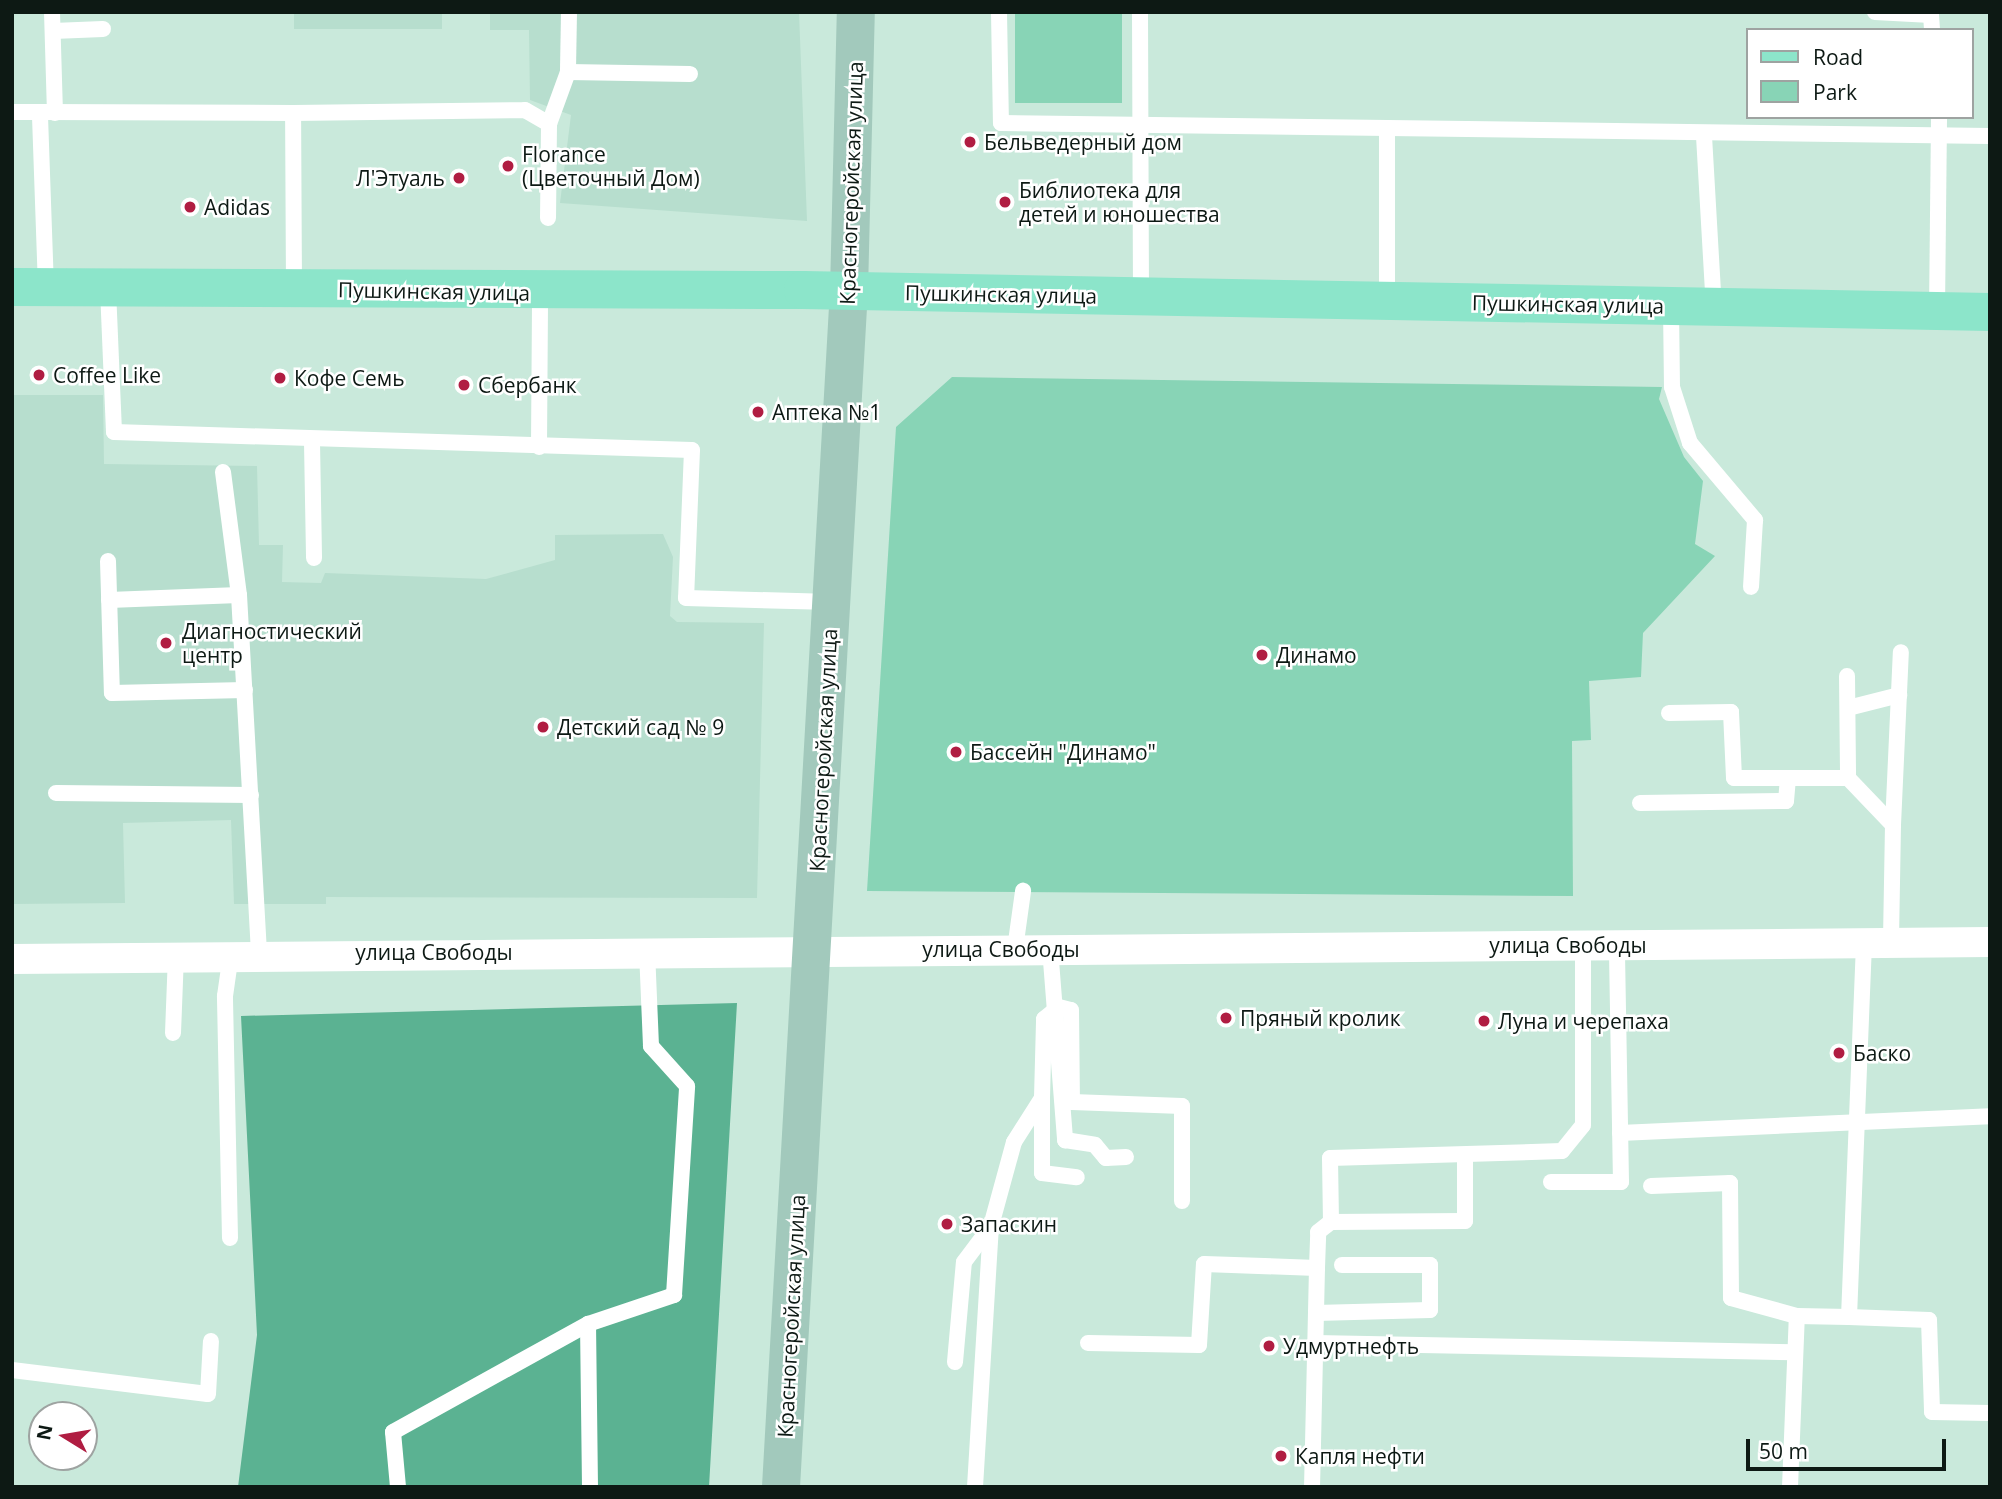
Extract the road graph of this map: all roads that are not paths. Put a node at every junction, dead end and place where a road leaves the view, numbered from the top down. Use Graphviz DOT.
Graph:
graph roads {
  1 [pos="52,12"];
  2 [pos="569,12"];
  3 [pos="856,12"];
  4 [pos="999,12"];
  5 [pos="1140,12"];
  6 [pos="1875,12"];
  7 [pos="1931,19"];
  8 [pos="103,29"];
  9 [pos="52,31"];
  10 [pos="568,72"];
  11 [pos="690,74"];
  12 [pos="12,112"];
  13 [pos="48,113"];
  14 [pos="293,113"];
  15 [pos="1939,119"];
  16 [pos="549,124"];
  17 [pos="1143,126"];
  18 [pos="1387,130"];
  19 [pos="1704,135"];
  20 [pos="1990,136"];
  21 [pos="1940,140"];
  22 [pos="548,218"];
  23 [pos="29,288"];
  24 [pos="108,289"];
  25 [pos="294,289"];
  26 [pos="849,291"];
  27 [pos="540,292"];
  28 [pos="1140,297"];
  29 [pos="1387,301"];
  30 [pos="1671,306"];
  31 [pos="1714,307"];
  32 [pos="1937,311"];
  33 [pos="1990,312"];
  34 [pos="312,442"];
  35 [pos="539,447"];
  36 [pos="223,472"];
  37 [pos="314,558"];
  38 [pos="108,561"];
  39 [pos="1751,587"];
  40 [pos="239,595"];
  41 [pos="109,600"];
  42 [pos="832,602"];
  43 [pos="1901,652"];
  44 [pos="1847,676"];
  45 [pos="245,690"];
  46 [pos="1899,695"];
  47 [pos="1847,708"];
  48 [pos="1669,713"];
  49 [pos="1788,778"];
  50 [pos="1847,778"];
  51 [pos="56,793"];
  52 [pos="251,795"];
  53 [pos="1640,803"];
  54 [pos="1893,825"];
  55 [pos="1023,891"];
  56 [pos="1990,942"];
  57 [pos="1878,943"];
  58 [pos="1583,945"];
  59 [pos="1616,945"];
  60 [pos="1015,948"];
  61 [pos="1050,948"];
  62 [pos="812,950"];
  63 [pos="647,951"];
  64 [pos="245,953"];
  65 [pos="176,955"];
  66 [pos="12,959"];
  67 [pos="1059,1007"];
  68 [pos="173,1033"];
  69 [pos="1042,1098"];
  70 [pos="1990,1116"];
  71 [pos="1854,1123"];
  72 [pos="1620,1133"];
  73 [pos="1465,1156"];
  74 [pos="1126,1157"];
  75 [pos="1077,1177"];
  76 [pos="1551,1182"];
  77 [pos="1651,1186"];
  78 [pos="1182,1201"];
  79 [pos="1331,1222"];
  80 [pos="990,1226"];
  81 [pos="230,1238"];
  82 [pos="1342,1265"];
  83 [pos="1317,1268"];
  84 [pos="1316,1312"];
  85 [pos="1797,1316"];
  86 [pos="1849,1317"];
  87 [pos="588,1324"];
  88 [pos="211,1341"];
  89 [pos="1088,1343"];
  90 [pos="1315,1343"];
  91 [pos="1795,1352"];
  92 [pos="955,1362"];
  93 [pos="12,1370"];
  94 [pos="1990,1413"];
  95 [pos="398,1487"];
  96 [pos="590,1487"];
  97 [pos="781,1487"];
  98 [pos="975,1487"];
  99 [pos="1312,1487"];
  100 [pos="1790,1487"];
  1 -- 9 [label="lane"];
  2 -- 10 [label="lane"];
  3 -- 26 [label="street, Красногеройская улица"];
  4 -- 17 [label="lane"];
  5 -- 17 [label="lane"];
  6 -- 7 [label="lane"];
  8 -- 9 [label="lane"];
  9 -- 13 [label="lane"];
  10 -- 11 [label="lane"];
  10 -- 16 [label="lane"];
  12 -- 13 [label="lane"];
  13 -- 14 [label="lane"];
  13 -- 23 [label="lane"];
  14 -- 16 [label="lane"];
  14 -- 25 [label="lane"];
  15 -- 21 [label="lane"];
  16 -- 22 [label="lane"];
  17 -- 18 [label="lane"];
  17 -- 28 [label="lane"];
  18 -- 19 [label="lane"];
  18 -- 29 [label="lane"];
  19 -- 21 [label="lane"];
  19 -- 31 [label="lane"];
  20 -- 21 [label="lane"];
  21 -- 32 [label="lane"];
  23 -- 24 [label="main road, Пушкинская улица"];
  24 -- 25 [label="main road, Пушкинская улица"];
  24 -- 34 [label="lane"];
  25 -- 27 [label="main road, Пушкинская улица"];
  26 -- 27 [label="main road, Пушкинская улица"];
  26 -- 28 [label="main road, Пушкинская улица"];
  26 -- 42 [label="street, Красногеройская улица"];
  27 -- 35 [label="lane"];
  28 -- 29 [label="main road, Пушкинская улица"];
  29 -- 30 [label="main road, Пушкинская улица"];
  30 -- 31 [label="main road, Пушкинская улица"];
  30 -- 39 [label="lane"];
  31 -- 32 [label="main road, Пушкинская улица"];
  32 -- 33 [label="main road, Пушкинская улица"];
  34 -- 35 [label="lane"];
  34 -- 37 [label="lane"];
  35 -- 42 [label="lane"];
  36 -- 40 [label="lane"];
  38 -- 41 [label="lane"];
  40 -- 41 [label="lane"];
  40 -- 45 [label="lane"];
  41 -- 45 [label="lane"];
  42 -- 62 [label="street, Красногеройская улица"];
  43 -- 46 [label="lane"];
  44 -- 47 [label="lane"];
  45 -- 52 [label="lane"];
  46 -- 47 [label="lane"];
  46 -- 54 [label="lane"];
  47 -- 50 [label="lane"];
  48 -- 49 [label="lane"];
  49 -- 50 [label="lane"];
  49 -- 53 [label="lane"];
  50 -- 54 [label="lane"];
  51 -- 52 [label="lane"];
  52 -- 64 [label="lane"];
  54 -- 57 [label="lane"];
  55 -- 60 [label="lane"];
  56 -- 57 [label="street, улица Свободы"];
  57 -- 59 [label="street, улица Свободы"];
  57 -- 71 [label="lane"];
  58 -- 59 [label="street, улица Свободы"];
  58 -- 61 [label="street, улица Свободы"];
  58 -- 73 [label="lane"];
  59 -- 72 [label="lane"];
  60 -- 61 [label="street, улица Свободы"];
  60 -- 62 [label="street, улица Свободы"];
  61 -- 67 [label="lane"];
  62 -- 63 [label="street, улица Свободы"];
  62 -- 97 [label="street, Красногеройская улица"];
  63 -- 64 [label="street, улица Свободы"];
  63 -- 87 [label="lane"];
  64 -- 65 [label="street, улица Свободы"];
  64 -- 81 [label="lane"];
  65 -- 66 [label="street, улица Свободы"];
  65 -- 68 [label="lane"];
  67 -- 69 [label="lane"];
  67 -- 74 [label="lane"];
  67 -- 78 [label="lane"];
  69 -- 75 [label="lane"];
  69 -- 80 [label="lane"];
  70 -- 71 [label="lane"];
  71 -- 72 [label="lane"];
  71 -- 86 [label="lane"];
  72 -- 76 [label="lane"];
  73 -- 79 [label="lane"];
  73 -- 79 [label="lane"];
  77 -- 85 [label="lane"];
  79 -- 83 [label="lane"];
  80 -- 92 [label="lane"];
  80 -- 98 [label="lane"];
  82 -- 84 [label="lane"];
  83 -- 84 [label="lane"];
  83 -- 89 [label="lane"];
  84 -- 90 [label="lane"];
  85 -- 86 [label="lane"];
  85 -- 91 [label="lane"];
  86 -- 94 [label="lane"];
  87 -- 95 [label="lane"];
  87 -- 96 [label="lane"];
  88 -- 93 [label="lane"];
  90 -- 91 [label="lane"];
  90 -- 99 [label="lane"];
  91 -- 100 [label="lane"];
}
